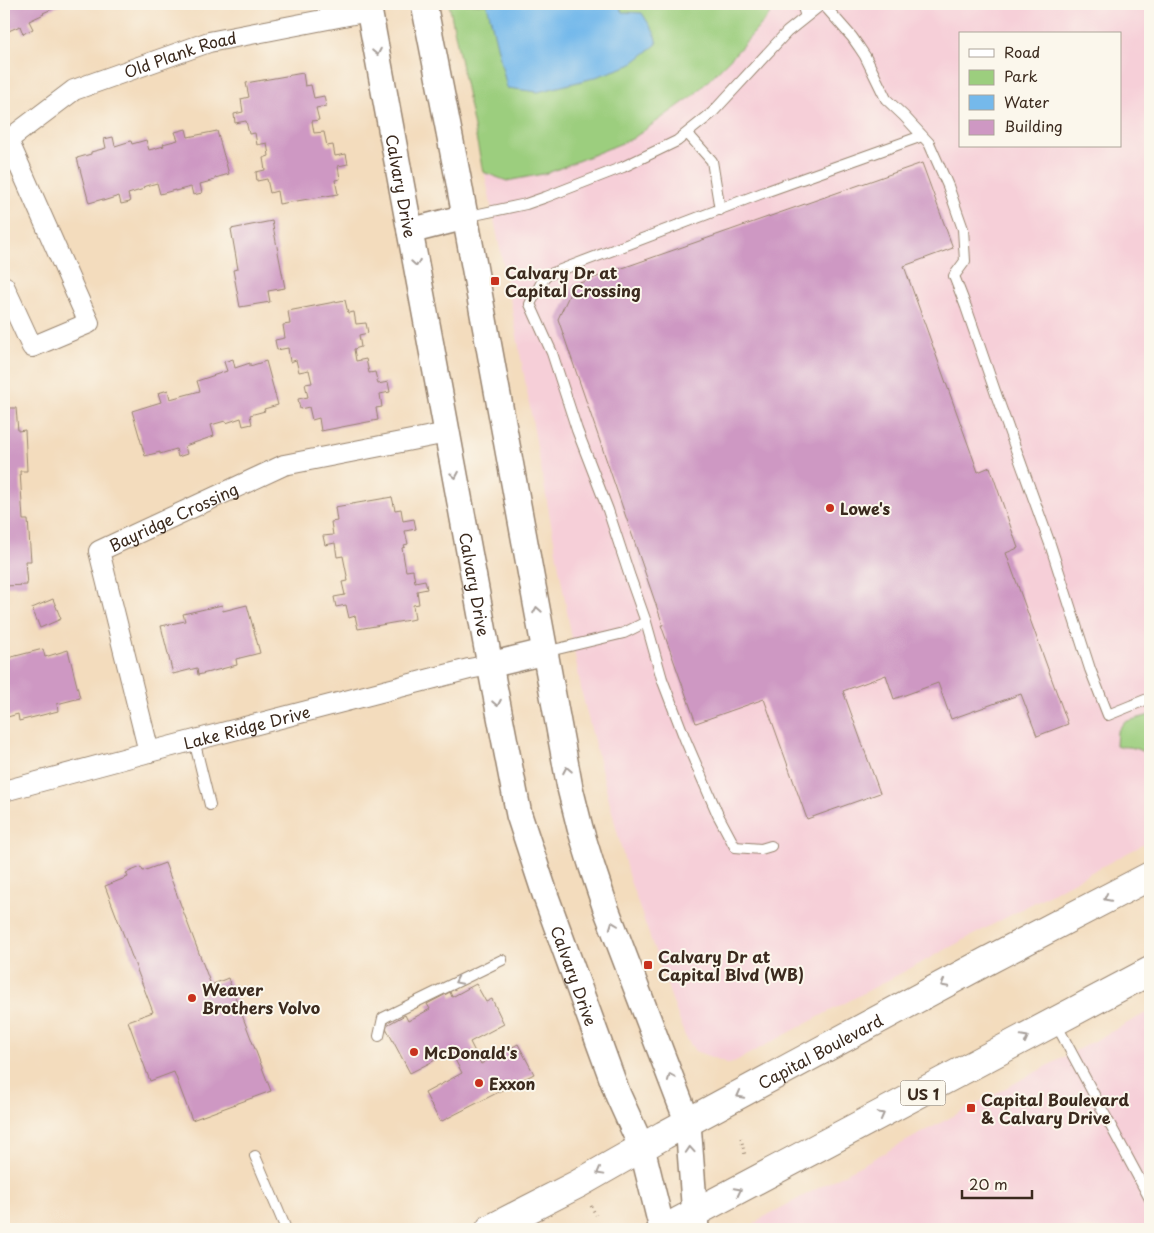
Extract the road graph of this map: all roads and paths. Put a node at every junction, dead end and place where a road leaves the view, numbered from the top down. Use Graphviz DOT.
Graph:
graph roads {
  1 [pos="424,4"];
  2 [pos="802,4"];
  3 [pos="822,4"];
  4 [pos="369,7"];
  5 [pos="806,17"];
  6 [pos="687,133"];
  7 [pos="922,136"];
  8 [pos="6,141"];
  9 [pos="720,210"];
  10 [pos="465,217"];
  11 [pos="410,231"];
  12 [pos="4,286"];
  13 [pos="447,433"];
  14 [pos="646,622"];
  15 [pos="544,652"];
  16 [pos="490,665"];
  17 [pos="1150,698"];
  18 [pos="194,740"];
  19 [pos="149,752"];
  20 [pos="4,791"];
  21 [pos="210,805"];
  22 [pos="771,846"];
  23 [pos="1150,876"];
  24 [pos="502,960"];
  25 [pos="1150,971"];
  26 [pos="1055,1022"];
  27 [pos="380,1036"];
  28 [pos="688,1123"];
  29 [pos="741,1138"];
  30 [pos="642,1148"];
  31 [pos="745,1154"];
  32 [pos="255,1156"];
  33 [pos="1150,1199"];
  34 [pos="591,1206"];
  35 [pos="596,1215"];
  36 [pos="695,1221"];
  37 [pos="286,1229"];
  38 [pos="490,1229"];
  39 [pos="663,1229"];
  1 -- 10 [label="street"];
  2 -- 5 [label="lane"];
  3 -- 5 [label="lane"];
  3 -- 7 [label="lane"];
  4 -- 8 [label="street, Old Plank Road"];
  4 -- 11 [label="street, Calvary Drive, one-way"];
  5 -- 6 [label="lane"];
  6 -- 9 [label="lane"];
  6 -- 10 [label="lane"];
  7 -- 9 [label="lane"];
  7 -- 17 [label="lane"];
  8 -- 12 [label="street, Old Plank Road"];
  9 -- 14 [label="lane"];
  10 -- 11 [label="street"];
  15 -- 10 [label="street, one-way"];
  11 -- 13 [label="street, Calvary Drive, one-way"];
  13 -- 16 [label="street, Calvary Drive, one-way"];
  13 -- 19 [label="street, Bayridge Crossing"];
  14 -- 15 [label="lane"];
  14 -- 22 [label="lane"];
  15 -- 16 [label="street"];
  28 -- 15 [label="street, one-way"];
  16 -- 18 [label="street, Lake Ridge Drive"];
  16 -- 30 [label="street, Calvary Drive, one-way"];
  18 -- 19 [label="street, Lake Ridge Drive"];
  18 -- 21 [label="lane"];
  19 -- 20 [label="street, Lake Ridge Drive"];
  23 -- 28 [label="highway, Capital Boulevard, one-way"];
  24 -- 27 [label="lane, one-way"];
  25 -- 26 [label="highway, US 1"];
  26 -- 33 [label="lane"];
  36 -- 26 [label="highway, US 1, one-way"];
  28 -- 30 [label="highway, Capital Boulevard"];
  36 -- 28 [label="street, one-way"];
  29 -- 31 [label="path"];
  30 -- 38 [label="highway, Capital Boulevard, one-way"];
  30 -- 39 [label="street, Calvary Drive"];
  32 -- 37 [label="lane"];
  34 -- 35 [label="path"];
  36 -- 39 [label="highway, US 1"];
}
